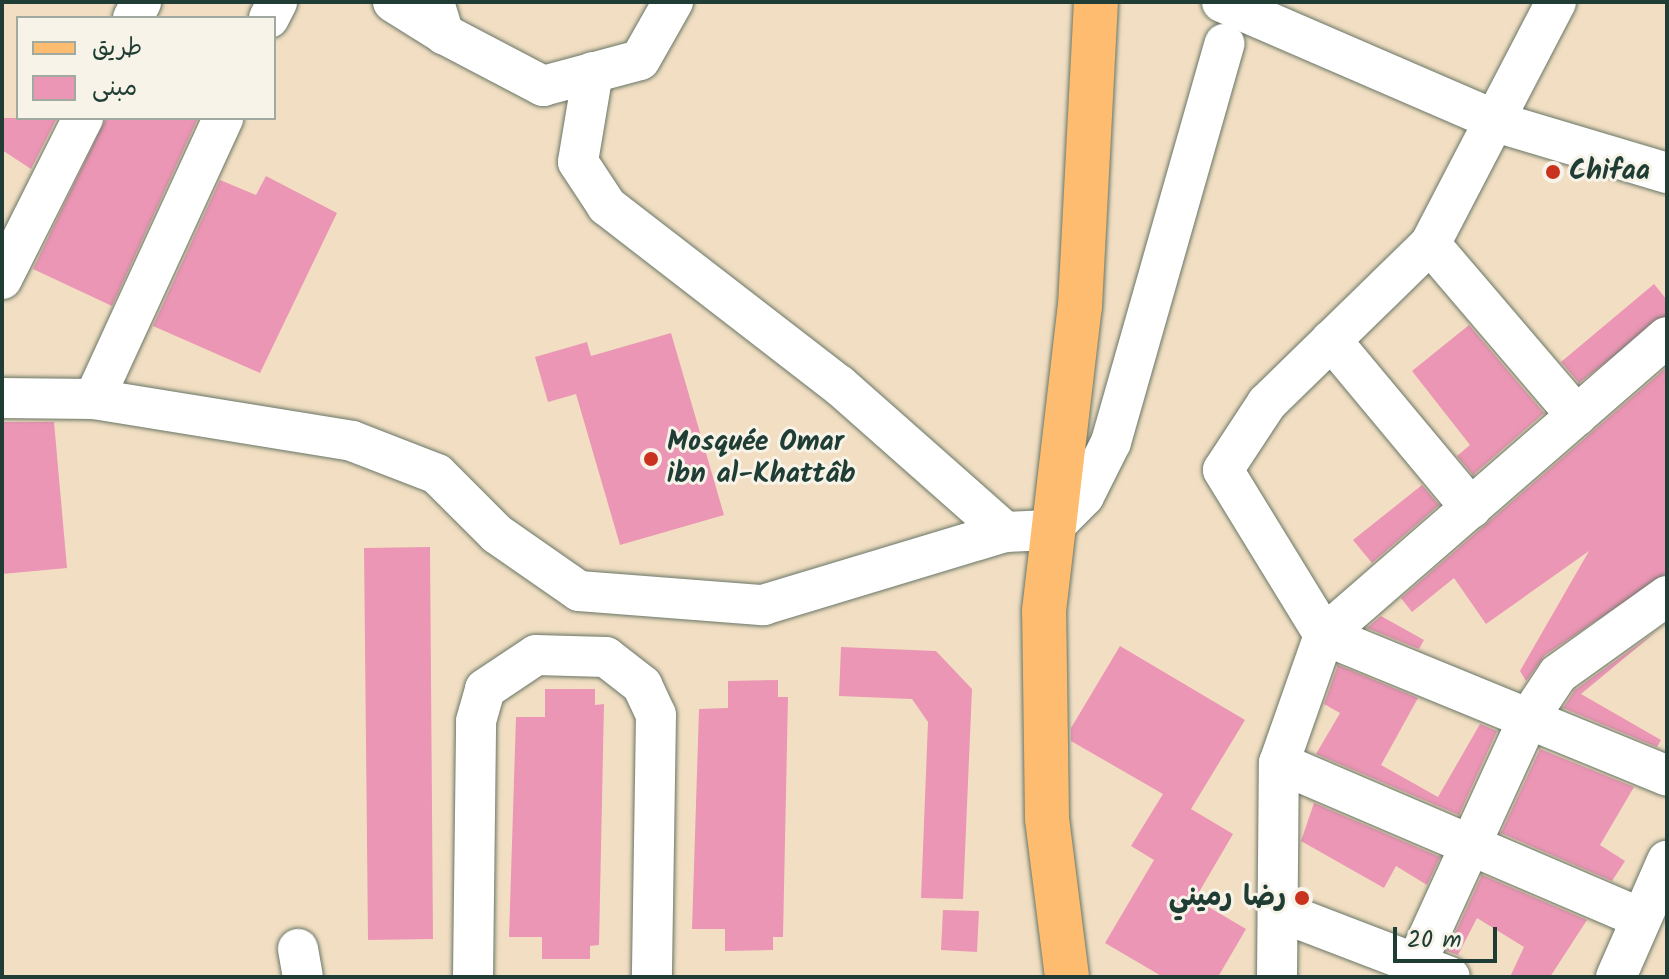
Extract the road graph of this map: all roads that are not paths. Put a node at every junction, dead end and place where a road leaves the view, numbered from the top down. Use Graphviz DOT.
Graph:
graph roads {
  1 [pos="393,2"];
  2 [pos="673,2"];
  3 [pos="1096,2"];
  4 [pos="1224,2"];
  5 [pos="1556,2"];
  6 [pos="439,18"];
  7 [pos="1224,44"];
  8 [pos="593,72"];
  9 [pos="82,120"];
  10 [pos="222,120"];
  11 [pos="1493,120"];
  12 [pos="1667,173"];
  13 [pos="1430,244"];
  14 [pos="2,279"];
  15 [pos="1667,337"];
  16 [pos="1331,340"];
  17 [pos="2,398"];
  18 [pos="94,399"];
  19 [pos="1577,416"];
  20 [pos="1471,508"];
  21 [pos="1050,530"];
  22 [pos="1005,532"];
  23 [pos="1667,596"];
  24 [pos="1324,635"];
  25 [pos="1528,719"];
  26 [pos="1279,763"];
  27 [pos="1667,776"];
  28 [pos="1470,845"];
  29 [pos="1667,861"];
  30 [pos="1278,911"];
  31 [pos="1640,918"];
  32 [pos="1426,973"];
  33 [pos="473,977"];
  34 [pos="652,977"];
  35 [pos="1067,977"];
  36 [pos="1277,977"];
  37 [pos="1616,977"];
  1 -- 6 [label="street"];
  2 -- 8 [label="street"];
  3 -- 21 [label="main road"];
  4 -- 11 [label="street"];
  5 -- 11 [label="street"];
  6 -- 8 [label="street"];
  7 -- 21 [label="street"];
  8 -- 22 [label="street"];
  9 -- 14 [label="street"];
  10 -- 18 [label="street"];
  11 -- 12 [label="street"];
  11 -- 13 [label="street"];
  13 -- 16 [label="street"];
  13 -- 19 [label="street"];
  15 -- 19 [label="street"];
  16 -- 20 [label="street"];
  16 -- 24 [label="street"];
  17 -- 18 [label="street"];
  18 -- 22 [label="street"];
  19 -- 20 [label="street"];
  20 -- 24 [label="street"];
  21 -- 22 [label="street"];
  21 -- 35 [label="main road"];
  23 -- 25 [label="street"];
  24 -- 25 [label="street"];
  24 -- 26 [label="street"];
  25 -- 27 [label="street"];
  25 -- 28 [label="street"];
  26 -- 28 [label="street"];
  26 -- 30 [label="street"];
  28 -- 31 [label="street"];
  28 -- 32 [label="street"];
  29 -- 31 [label="street"];
  30 -- 32 [label="street"];
  30 -- 36 [label="street"];
  31 -- 37 [label="street"];
  33 -- 34 [label="street"];
}
